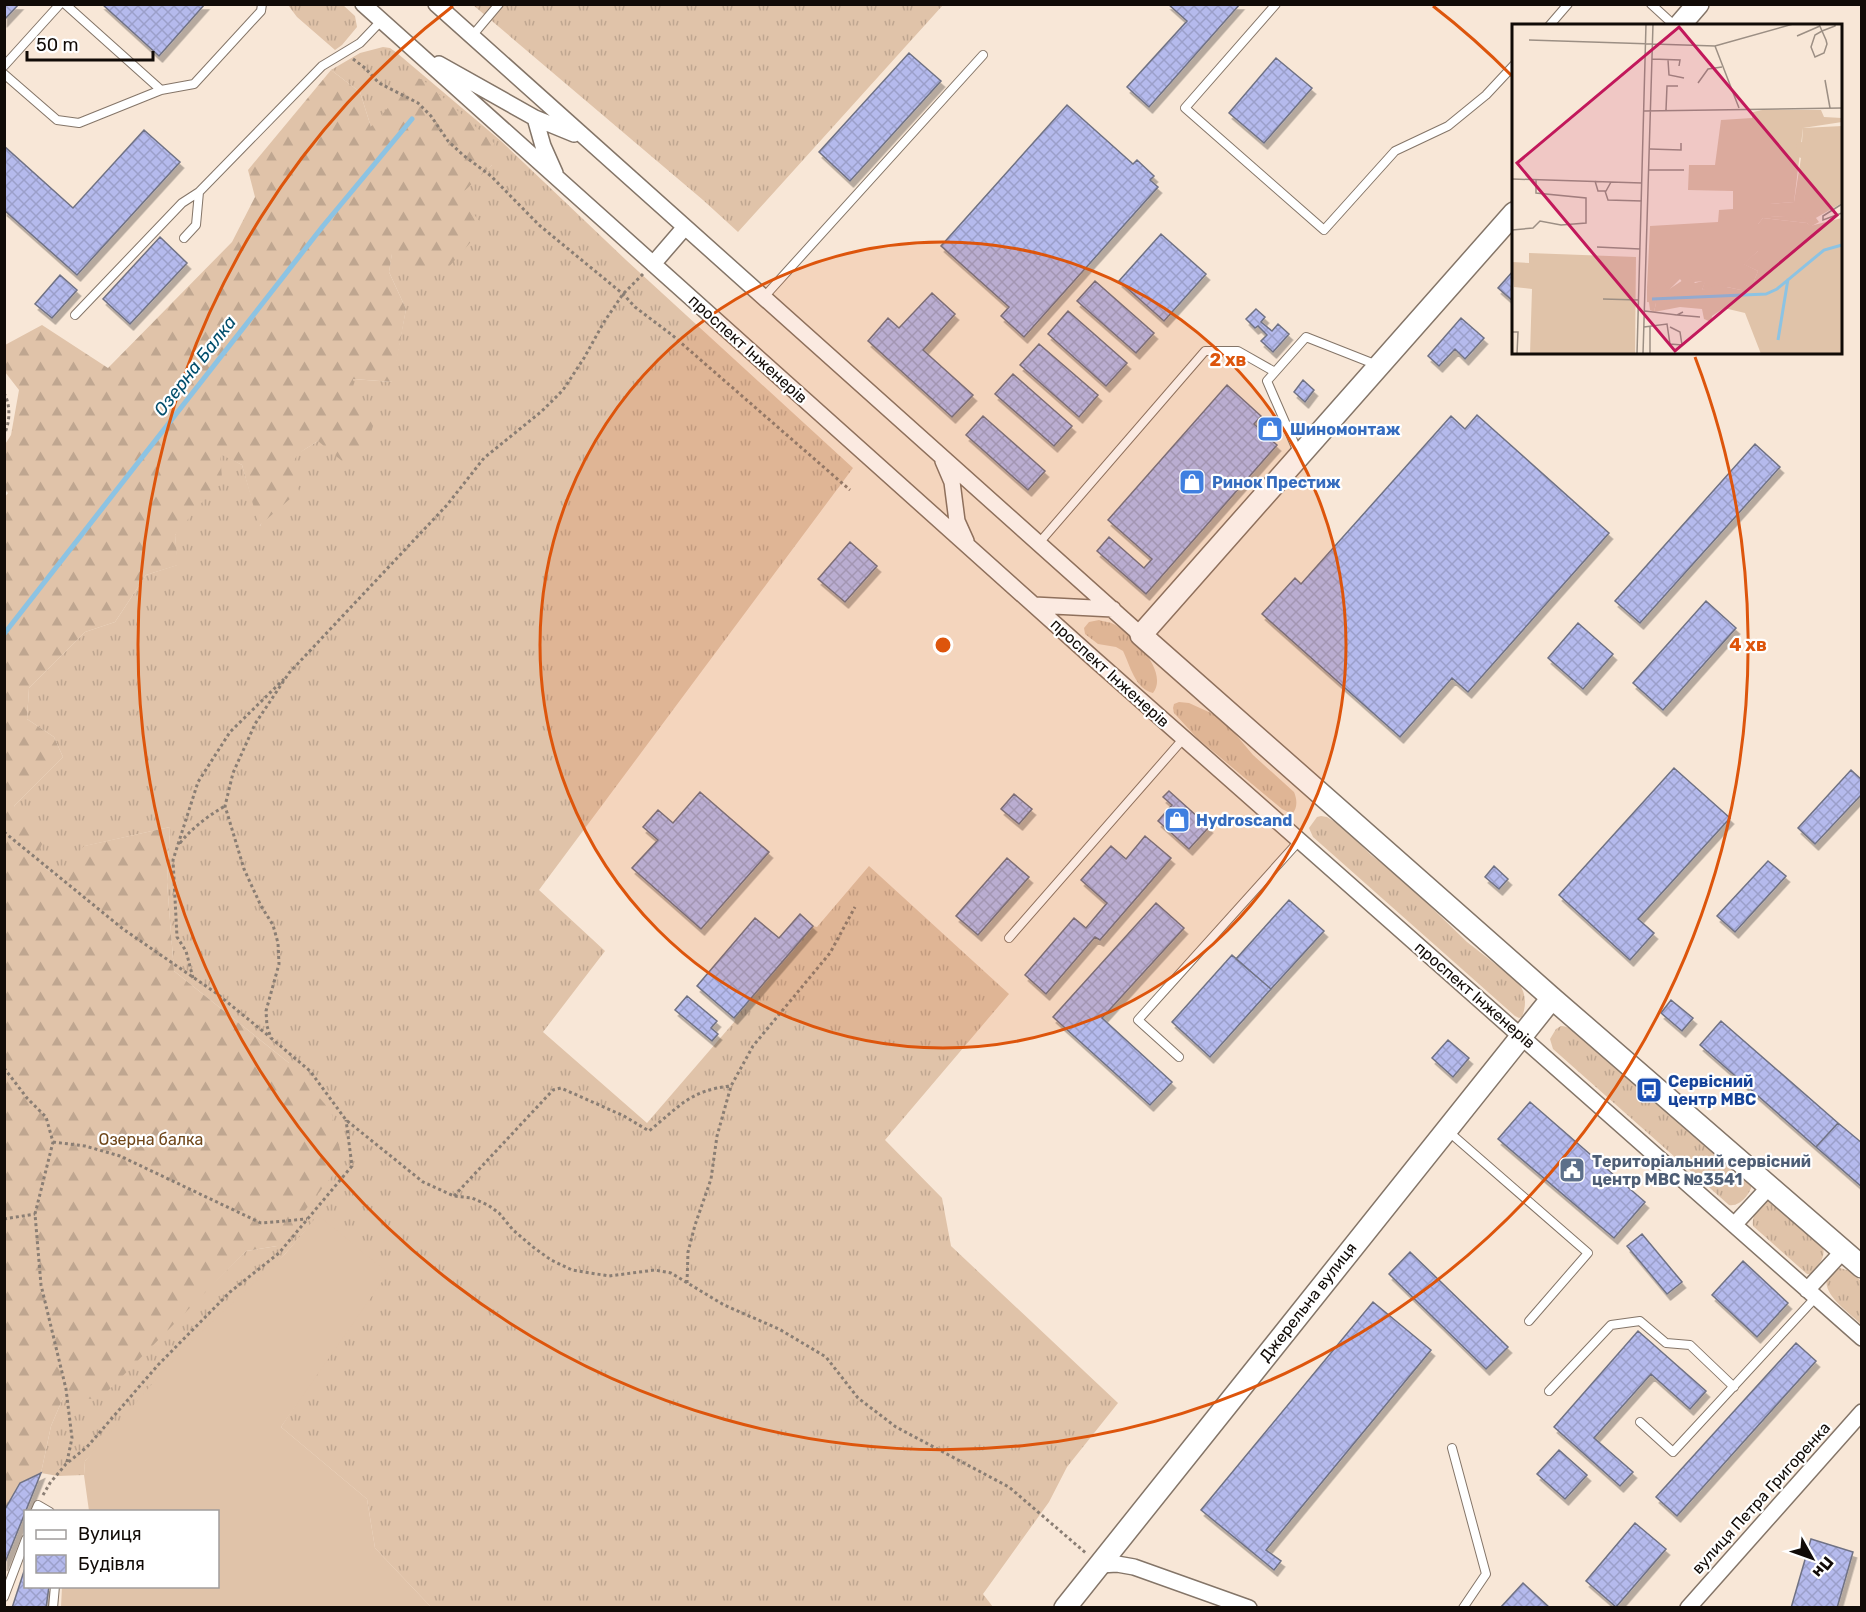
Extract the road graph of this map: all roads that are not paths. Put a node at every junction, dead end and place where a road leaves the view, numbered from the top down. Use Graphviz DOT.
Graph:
graph roads {
  1 [pos="60,4"];
  2 [pos="65,4"];
  3 [pos="262,4"];
  4 [pos="363,4"];
  5 [pos="436,4"];
  6 [pos="499,4"];
  7 [pos="1276,4"];
  8 [pos="1568,4"];
  9 [pos="1651,4"];
  10 [pos="1698,4"];
  11 [pos="381,21"];
  12 [pos="1551,24"];
  13 [pos="1675,24"];
  14 [pos="1679,24"];
  15 [pos="471,36"];
  16 [pos="414,50"];
  17 [pos="983,55"];
  18 [pos="4,66"];
  19 [pos="1512,67"];
  20 [pos="4,75"];
  21 [pos="161,90"];
  22 [pos="535,118"];
  23 [pos="586,138"];
  24 [pos="558,179"];
  25 [pos="199,192"];
  26 [pos="1512,215"];
  27 [pos="685,227"];
  28 [pos="184,238"];
  29 [pos="653,264"];
  30 [pos="764,297"];
  31 [pos="75,315"];
  32 [pos="1378,366"];
  33 [pos="1275,372"];
  34 [pos="1299,455"];
  35 [pos="941,456"];
  36 [pos="1039,543"];
  37 [pos="968,546"];
  38 [pos="1034,605"];
  39 [pos="1113,609"];
  40 [pos="1141,635"];
  41 [pos="1184,738"];
  42 [pos="1300,840"];
  43 [pos="1009,938"];
  44 [pos="1552,998"];
  45 [pos="1521,1035"];
  46 [pos="1179,1057"];
  47 [pos="1445,1129"];
  48 [pos="1769,1187"];
  49 [pos="1734,1225"];
  50 [pos="1843,1251"];
  51 [pos="1862,1267"];
  52 [pos="1812,1294"];
  53 [pos="1529,1321"];
  54 [pos="1862,1338"];
  55 [pos="1734,1387"];
  56 [pos="1549,1391"];
  57 [pos="1862,1412"];
  58 [pos="1640,1422"];
  59 [pos="1452,1448"];
  60 [pos="24,1544"];
  61 [pos="1100,1565"];
  62 [pos="55,1588"];
  63 [pos="4,1597"];
  64 [pos="53,1608"];
  65 [pos="1065,1608"];
  66 [pos="1249,1608"];
  67 [pos="1463,1608"];
  68 [pos="1688,1608"];
  1 -- 18 [label="lane"];
  2 -- 21 [label="lane"];
  3 -- 21 [label="lane"];
  4 -- 11 [label="street, проспект Інженерів"];
  5 -- 15 [label="street"];
  6 -- 15 [label="lane"];
  7 -- 19 [label="lane"];
  8 -- 12 [label="lane"];
  9 -- 13 [label="lane"];
  10 -- 14 [label="street"];
  11 -- 16 [label="street, проспект Інженерів"];
  11 -- 25 [label="lane"];
  15 -- 23 [label="street"];
  16 -- 22 [label="street"];
  16 -- 24 [label="street, проспект Інженерів"];
  17 -- 30 [label="lane"];
  20 -- 21 [label="lane"];
  22 -- 23 [label="street"];
  22 -- 24 [label="street"];
  23 -- 27 [label="street"];
  24 -- 29 [label="street, проспект Інженерів"];
  25 -- 28 [label="lane"];
  25 -- 31 [label="lane"];
  26 -- 32 [label="street"];
  27 -- 29 [label="street"];
  27 -- 30 [label="street"];
  29 -- 37 [label="street, проспект Інженерів"];
  30 -- 35 [label="street"];
  32 -- 33 [label="lane"];
  32 -- 34 [label="street"];
  33 -- 34 [label="lane"];
  33 -- 36 [label="lane"];
  34 -- 40 [label="street"];
  35 -- 36 [label="street"];
  35 -- 37 [label="street"];
  36 -- 39 [label="street"];
  37 -- 38 [label="street, проспект Інженерів"];
  38 -- 39 [label="street"];
  38 -- 41 [label="street, проспект Інженерів"];
  39 -- 40 [label="street"];
  40 -- 44 [label="street"];
  41 -- 42 [label="street, проспект Інженерів"];
  41 -- 43 [label="lane"];
  42 -- 45 [label="street, проспект Інженерів"];
  42 -- 46 [label="lane"];
  44 -- 45 [label="street, Джерельна вулиця"];
  44 -- 48 [label="street"];
  45 -- 47 [label="street, Джерельна вулиця"];
  45 -- 49 [label="street, проспект Інженерів"];
  47 -- 53 [label="lane"];
  47 -- 61 [label="street, Джерельна вулиця"];
  48 -- 49 [label="street"];
  48 -- 50 [label="street"];
  49 -- 52 [label="street, проспект Інженерів"];
  50 -- 51 [label="street"];
  50 -- 52 [label="street"];
  52 -- 54 [label="street, проспект Інженерів"];
  52 -- 55 [label="lane"];
  55 -- 56 [label="lane"];
  55 -- 58 [label="lane"];
  57 -- 68 [label="street, вулиця Петра Григоренка"];
  59 -- 67 [label="lane"];
  60 -- 63 [label="lane"];
  61 -- 65 [label="street, Джерельна вулиця"];
  61 -- 66 [label="street"];
  62 -- 64 [label="lane"];
}
